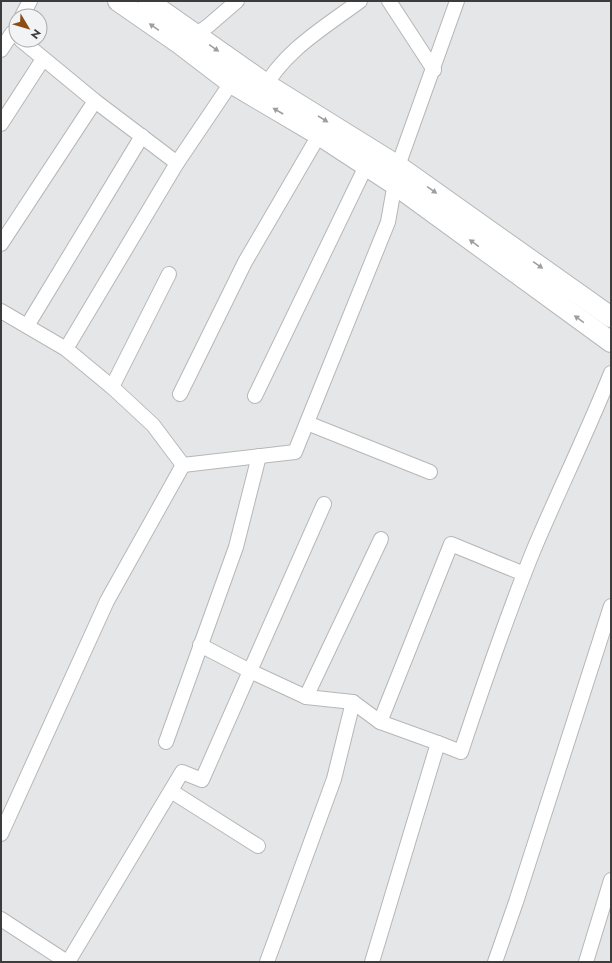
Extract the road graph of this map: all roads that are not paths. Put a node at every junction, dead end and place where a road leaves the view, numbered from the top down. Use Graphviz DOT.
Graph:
graph roads {
  1 [pos="118,1"];
  2 [pos="148,1"];
  3 [pos="237,1"];
  4 [pos="360,1"];
  5 [pos="389,1"];
  6 [pos="459,4"];
  7 [pos="188,40"];
  8 [pos="8,43"];
  9 [pos="31,48"];
  10 [pos="1,50"];
  11 [pos="43,59"];
  12 [pos="434,70"];
  13 [pos="231,83"];
  14 [pos="262,92"];
  15 [pos="95,101"];
  16 [pos="1,124"];
  17 [pos="319,135"];
  18 [pos="142,136"];
  19 [pos="177,163"];
  20 [pos="366,166"];
  21 [pos="396,175"];
  22 [pos="1,244"];
  23 [pos="169,274"];
  24 [pos="1,311"];
  25 [pos="611,317"];
  26 [pos="27,326"];
  27 [pos="611,342"];
  28 [pos="66,349"];
  29 [pos="611,374"];
  30 [pos="112,388"];
  31 [pos="180,394"];
  32 [pos="255,396"];
  33 [pos="307,423"];
  34 [pos="259,456"];
  35 [pos="183,465"];
  36 [pos="430,472"];
  37 [pos="324,504"];
  38 [pos="381,539"];
  39 [pos="524,574"];
  40 [pos="611,606"];
  41 [pos="200,645"];
  42 [pos="250,672"];
  43 [pos="306,697"];
  44 [pos="353,702"];
  45 [pos="380,722"];
  46 [pos="166,742"];
  47 [pos="438,743"];
  48 [pos="171,791"];
  49 [pos="1,834"];
  50 [pos="258,846"];
  51 [pos="611,880"];
  52 [pos="1,919"];
  53 [pos="68,962"];
  54 [pos="266,962"];
  55 [pos="372,962"];
  56 [pos="495,962"];
  57 [pos="586,962"];
  7 -- 1 [label="main road, one-way"];
  2 -- 7 [label="main road"];
  3 -- 7 [label="street"];
  4 -- 14 [label="street"];
  5 -- 12 [label="street"];
  6 -- 12 [label="street"];
  7 -- 13 [label="main road"];
  7 -- 14 [label="main road, one-way"];
  8 -- 10 [label="street"];
  9 -- 11 [label="street"];
  11 -- 15 [label="street"];
  11 -- 16 [label="street"];
  12 -- 21 [label="street"];
  13 -- 14 [label="main road"];
  13 -- 19 [label="street"];
  17 -- 14 [label="main road, one-way"];
  14 -- 21 [label="main road, one-way"];
  15 -- 18 [label="street"];
  15 -- 22 [label="street"];
  17 -- 20 [label="main road"];
  17 -- 31 [label="street"];
  18 -- 19 [label="street"];
  18 -- 26 [label="street"];
  19 -- 28 [label="street"];
  20 -- 21 [label="main road"];
  20 -- 32 [label="street"];
  21 -- 25 [label="main road, one-way"];
  27 -- 21 [label="main road, one-way"];
  21 -- 33 [label="street"];
  23 -- 30 [label="street"];
  24 -- 26 [label="street"];
  26 -- 28 [label="street"];
  28 -- 30 [label="street"];
  29 -- 39 [label="street"];
  30 -- 35 [label="street"];
  33 -- 34 [label="street"];
  33 -- 36 [label="street"];
  34 -- 35 [label="street"];
  34 -- 41 [label="street"];
  35 -- 49 [label="street"];
  37 -- 42 [label="street"];
  38 -- 43 [label="street"];
  39 -- 45 [label="street"];
  39 -- 47 [label="street"];
  40 -- 56 [label="street"];
  41 -- 42 [label="street"];
  41 -- 46 [label="street"];
  42 -- 43 [label="street"];
  42 -- 48 [label="street"];
  43 -- 44 [label="street"];
  44 -- 45 [label="street"];
  44 -- 54 [label="street"];
  45 -- 47 [label="street"];
  47 -- 55 [label="street"];
  48 -- 50 [label="street"];
  48 -- 53 [label="street"];
  51 -- 57 [label="street"];
  52 -- 53 [label="street"];
}
